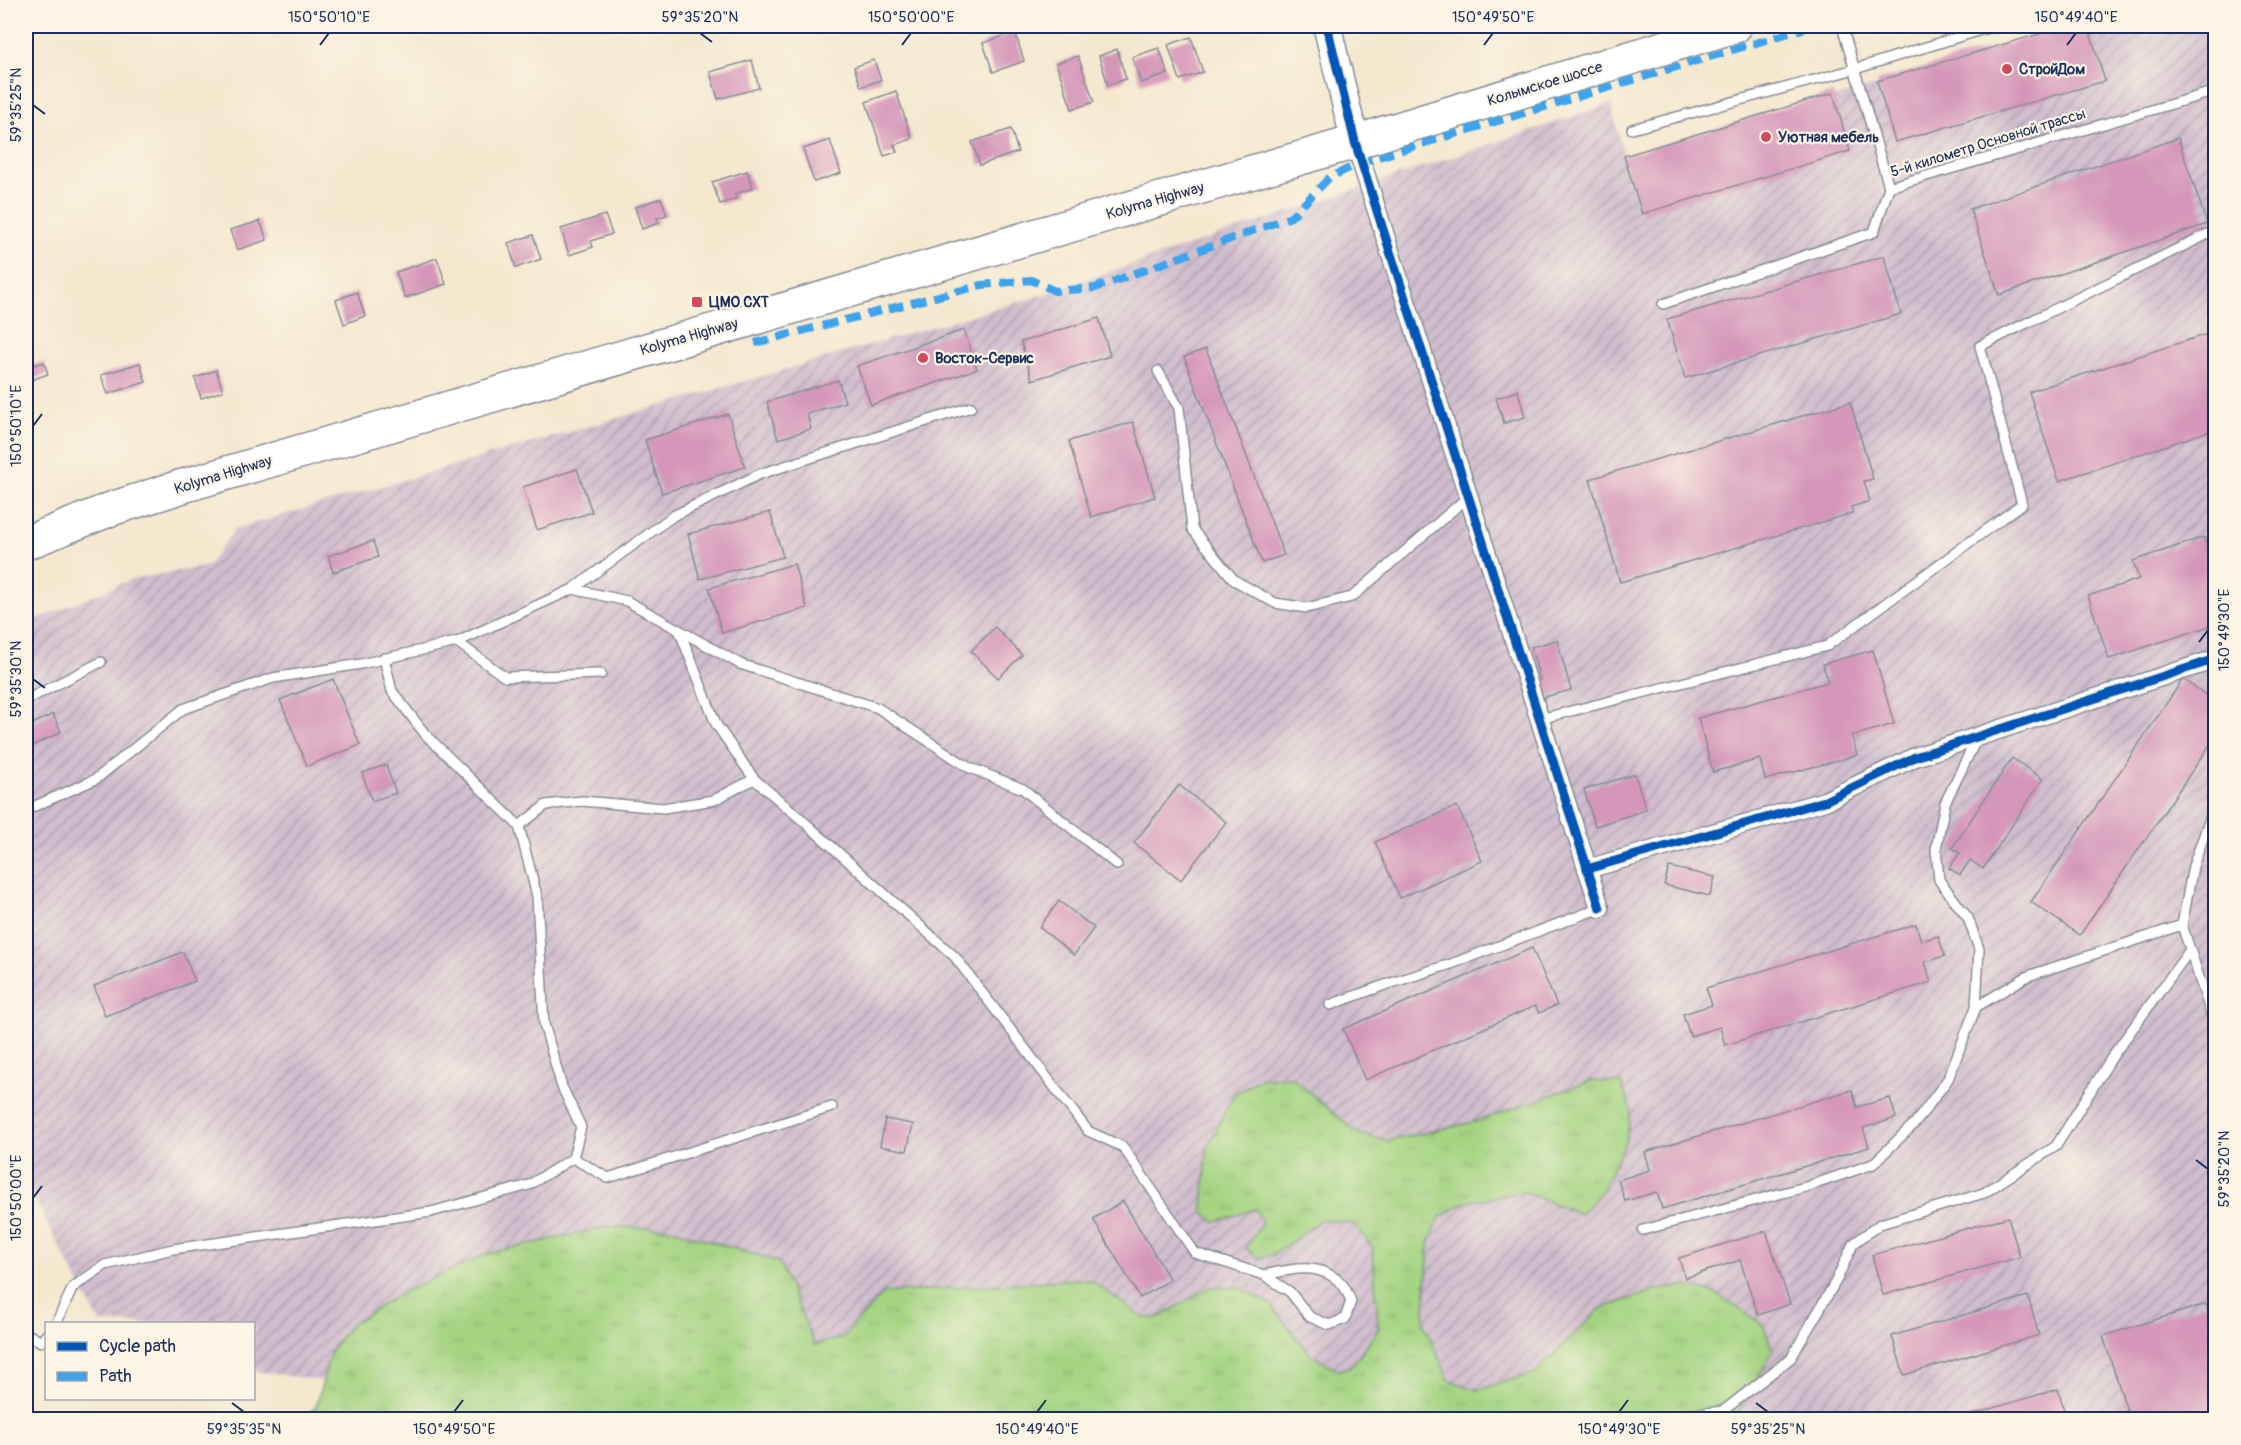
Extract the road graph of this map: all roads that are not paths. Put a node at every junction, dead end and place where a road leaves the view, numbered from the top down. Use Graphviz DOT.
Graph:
graph roads {
  1 [pos="1327,26"];
  2 [pos="1735,26"];
  3 [pos="1842,26"];
  4 [pos="1994,26"];
  5 [pos="1855,69"];
  6 [pos="2215,91"];
  7 [pos="1632,129"];
  8 [pos="1355,142"];
  9 [pos="1889,187"];
  10 [pos="2216,230"];
  11 [pos="1663,304"];
  12 [pos="1158,372"];
  13 [pos="970,407"];
  14 [pos="1469,496"];
  15 [pos="26,543"];
  16 [pos="573,589"];
  17 [pos="680,632"];
  18 [pos="457,642"];
  19 [pos="384,658"];
  20 [pos="2216,659"];
  21 [pos="101,662"];
  22 [pos="601,674"];
  23 [pos="26,700"];
  24 [pos="1540,719"];
  25 [pos="1978,736"];
  26 [pos="754,779"];
  27 [pos="2216,802"];
  28 [pos="26,810"];
  29 [pos="519,826"];
  30 [pos="1117,866"];
  31 [pos="1587,869"];
  32 [pos="1600,908"];
  33 [pos="2182,925"];
  34 [pos="2190,950"];
  35 [pos="1330,1005"];
  36 [pos="1976,1007"];
  37 [pos="2216,1029"];
  38 [pos="832,1107"];
  39 [pos="573,1158"];
  40 [pos="1643,1230"];
  41 [pos="1264,1275"];
  42 [pos="56,1322"];
  43 [pos="26,1333"];
  44 [pos="45,1336"];
  45 [pos="1673,1419"];
  1 -- 8 [label="street"];
  2 -- 8 [label="highway, Колымское шоссе"];
  3 -- 5 [label="lane"];
  4 -- 5 [label="lane"];
  5 -- 7 [label="lane"];
  5 -- 9 [label="lane"];
  6 -- 9 [label="lane, 5-й километр Основной трассы"];
  8 -- 14 [label="street"];
  8 -- 15 [label="highway, Kolyma Highway"];
  9 -- 11 [label="lane, 5-й километр Основной трассы"];
  10 -- 24 [label="lane"];
  12 -- 14 [label="lane"];
  13 -- 16 [label="lane"];
  14 -- 24 [label="street"];
  16 -- 17 [label="lane"];
  16 -- 18 [label="lane"];
  17 -- 26 [label="lane"];
  17 -- 30 [label="lane"];
  18 -- 19 [label="lane"];
  18 -- 22 [label="lane"];
  19 -- 28 [label="lane"];
  19 -- 29 [label="lane"];
  20 -- 25 [label="street"];
  21 -- 23 [label="lane"];
  24 -- 31 [label="street"];
  25 -- 31 [label="street"];
  25 -- 36 [label="lane"];
  26 -- 29 [label="lane"];
  26 -- 41 [label="lane"];
  27 -- 33 [label="lane"];
  29 -- 39 [label="lane"];
  31 -- 32 [label="street"];
  32 -- 35 [label="lane"];
  33 -- 34 [label="lane"];
  33 -- 36 [label="lane"];
  34 -- 37 [label="lane"];
  34 -- 45 [label="lane"];
  36 -- 40 [label="lane"];
  38 -- 39 [label="lane"];
  39 -- 42 [label="lane"];
  41 -- 41 [label="lane"];
  43 -- 44 [label="lane"];
}
